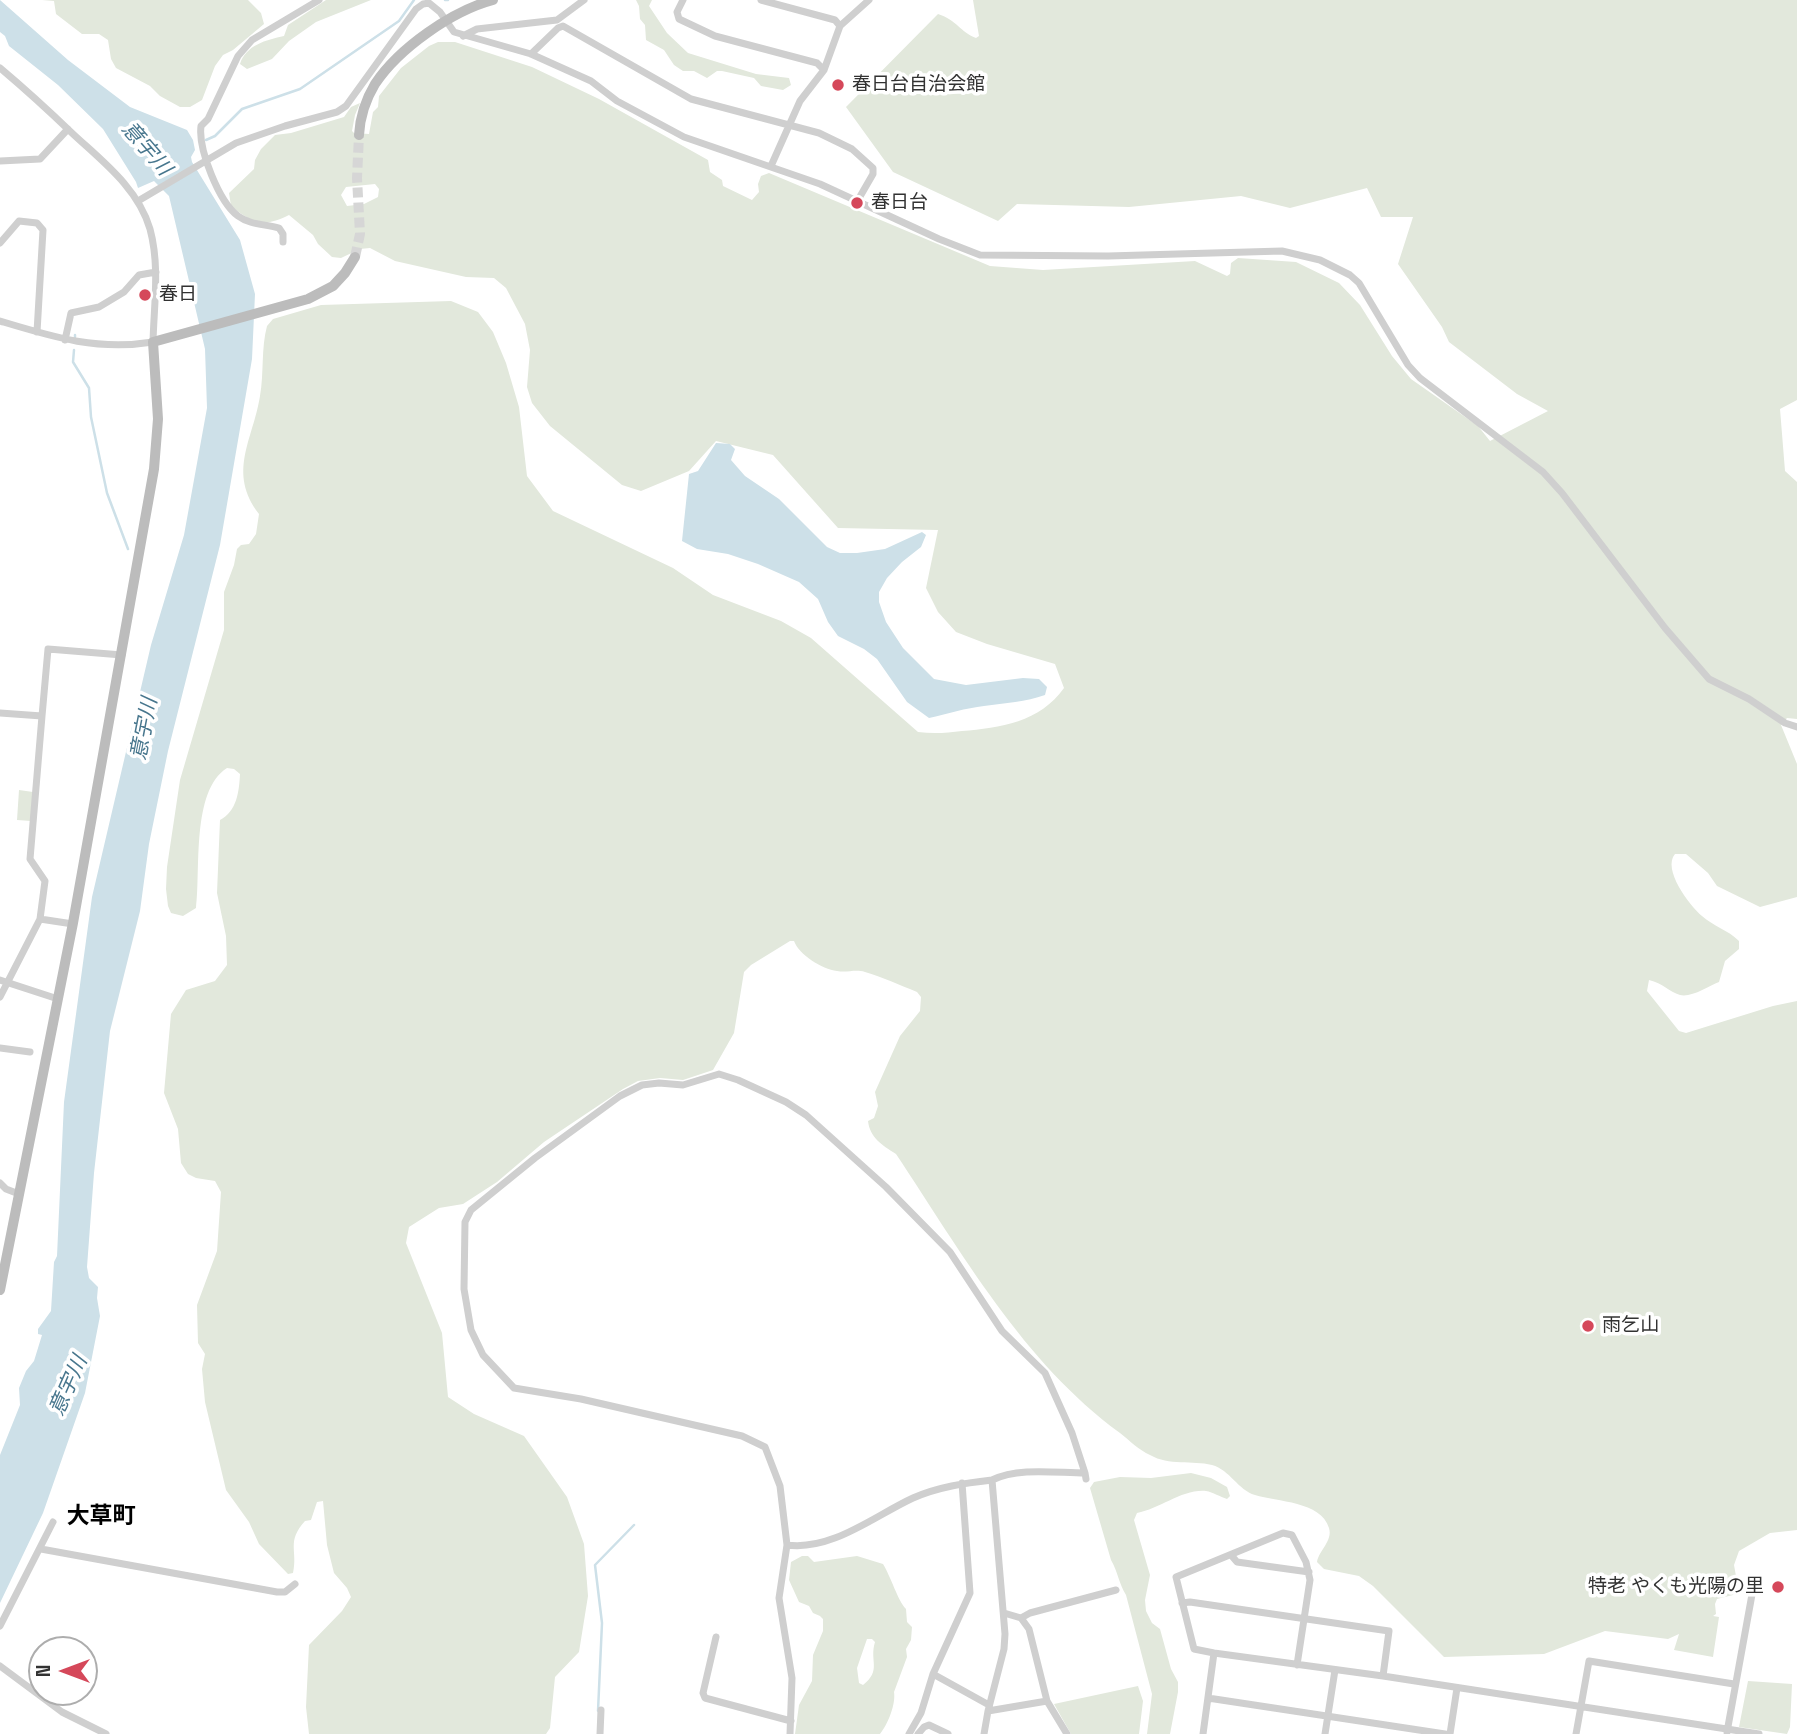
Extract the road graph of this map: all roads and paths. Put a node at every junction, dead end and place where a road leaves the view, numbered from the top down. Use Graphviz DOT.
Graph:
graph roads {
  1 [pos="319,0"];
  2 [pos="493,0"];
  3 [pos="584,0"];
  4 [pos="683,0"];
  5 [pos="761,0"];
  6 [pos="869,0"];
  7 [pos="446,21"];
  8 [pos="559,23"];
  9 [pos="840,26"];
  10 [pos="463,36"];
  11 [pos="531,54"];
  12 [pos="0,68"];
  13 [pos="824,70"];
  14 [pos="789,124"];
  15 [pos="68,129"];
  16 [pos="359,135"];
  17 [pos="0,161"];
  18 [pos="205,162"];
  19 [pos="771,166"];
  20 [pos="140,200"];
  21 [pos="858,200"];
  22 [pos="283,242"];
  23 [pos="0,243"];
  24 [pos="355,257"];
  25 [pos="156,272"];
  26 [pos="0,321"];
  27 [pos="37,332"];
  28 [pos="65,340"];
  29 [pos="156,341"];
  30 [pos="122,655"];
  31 [pos="0,713"];
  32 [pos="42,716"];
  33 [pos="1797,727"];
  34 [pos="40,919"];
  35 [pos="73,924"];
  36 [pos="4,981"];
  37 [pos="0,997"];
  38 [pos="58,999"];
  39 [pos="0,1048"];
  40 [pos="30,1052"];
  41 [pos="0,1183"];
  42 [pos="19,1194"];
  43 [pos="3,1260"];
  44 [pos="0,1290"];
  45 [pos="992,1480"];
  46 [pos="962,1483"];
  47 [pos="53,1522"];
  48 [pos="787,1545"];
  49 [pos="41,1549"];
  50 [pos="1231,1555"];
  51 [pos="1309,1572"];
  52 [pos="1755,1577"];
  53 [pos="295,1584"];
  54 [pos="1116,1590"];
  55 [pos="1182,1603"];
  56 [pos="1004,1613"];
  57 [pos="1021,1618"];
  58 [pos="1305,1619"];
  59 [pos="0,1626"];
  60 [pos="716,1637"];
  61 [pos="1214,1653"];
  62 [pos="1297,1665"];
  63 [pos="0,1666"];
  64 [pos="1335,1670"];
  65 [pos="933,1674"];
  66 [pos="1383,1676"];
  67 [pos="1734,1684"];
  68 [pos="1458,1688"];
  69 [pos="1208,1698"];
  70 [pos="1047,1701"];
  71 [pos="1580,1707"];
  72 [pos="988,1708"];
  73 [pos="601,1710"];
  74 [pos="1328,1716"];
  75 [pos="791,1721"];
  76 [pos="1727,1732"];
  77 [pos="106,1734"];
  78 [pos="600,1734"];
  79 [pos="790,1734"];
  80 [pos="909,1734"];
  81 [pos="918,1734"];
  82 [pos="948,1734"];
  83 [pos="984,1734"];
  84 [pos="1067,1734"];
  85 [pos="1203,1734"];
  86 [pos="1325,1734"];
  87 [pos="1448,1734"];
  88 [pos="1576,1734"];
  89 [pos="1759,1734"];
  1 -- 18 [label="street"];
  2 -- 7 [label="street"];
  3 -- 8 [label="street"];
  4 -- 13 [label="street"];
  5 -- 9 [label="street"];
  6 -- 9 [label="street"];
  7 -- 10 [label="street"];
  7 -- 16 [label="street"];
  7 -- 18 [label="street"];
  8 -- 10 [label="street"];
  8 -- 11 [label="street"];
  8 -- 14 [label="street"];
  9 -- 13 [label="street"];
  10 -- 11 [label="street"];
  11 -- 19 [label="street"];
  12 -- 15 [label="street"];
  13 -- 14 [label="street"];
  14 -- 19 [label="street"];
  14 -- 21 [label="street"];
  15 -- 17 [label="street"];
  15 -- 20 [label="street"];
  18 -- 20 [label="street"];
  18 -- 22 [label="street"];
  19 -- 21 [label="street"];
  20 -- 25 [label="street"];
  21 -- 33 [label="street"];
  23 -- 27 [label="street"];
  24 -- 29 [label="street"];
  25 -- 28 [label="street"];
  25 -- 29 [label="street"];
  26 -- 27 [label="street"];
  27 -- 28 [label="street"];
  28 -- 29 [label="street"];
  29 -- 30 [label="street"];
  30 -- 32 [label="street"];
  30 -- 35 [label="street"];
  31 -- 32 [label="street"];
  32 -- 34 [label="street"];
  34 -- 35 [label="street"];
  34 -- 36 [label="street"];
  35 -- 38 [label="street"];
  36 -- 37 [label="street"];
  36 -- 38 [label="street"];
  38 -- 42 [label="street"];
  39 -- 40 [label="street"];
  41 -- 42 [label="street"];
  42 -- 43 [label="street"];
  43 -- 44 [label="street"];
  45 -- 46 [label="street"];
  45 -- 48 [label="street"];
  45 -- 56 [label="street"];
  46 -- 48 [label="street"];
  46 -- 65 [label="street"];
  47 -- 49 [label="street"];
  48 -- 75 [label="street"];
  49 -- 53 [label="street"];
  49 -- 59 [label="street"];
  50 -- 51 [label="street"];
  50 -- 51 [label="street"];
  50 -- 55 [label="street"];
  51 -- 58 [label="street"];
  52 -- 67 [label="street"];
  54 -- 57 [label="street"];
  55 -- 58 [label="street"];
  55 -- 61 [label="street"];
  56 -- 57 [label="street"];
  56 -- 72 [label="street"];
  57 -- 70 [label="street"];
  58 -- 62 [label="street"];
  58 -- 66 [label="street"];
  60 -- 75 [label="street"];
  61 -- 62 [label="street"];
  61 -- 69 [label="street"];
  62 -- 64 [label="street"];
  63 -- 77 [label="street"];
  64 -- 66 [label="street"];
  64 -- 74 [label="street"];
  65 -- 72 [label="street"];
  65 -- 80 [label="street"];
  66 -- 68 [label="street"];
  67 -- 71 [label="street"];
  67 -- 76 [label="street"];
  68 -- 71 [label="street"];
  68 -- 87 [label="street"];
  69 -- 74 [label="street"];
  69 -- 85 [label="street"];
  70 -- 72 [label="street"];
  70 -- 84 [label="street"];
  71 -- 76 [label="street"];
  71 -- 88 [label="street"];
  72 -- 83 [label="street"];
  73 -- 78 [label="street"];
  74 -- 86 [label="street"];
  74 -- 87 [label="street"];
  75 -- 79 [label="street"];
  76 -- 89 [label="street"];
  81 -- 82 [label="street"];
}
